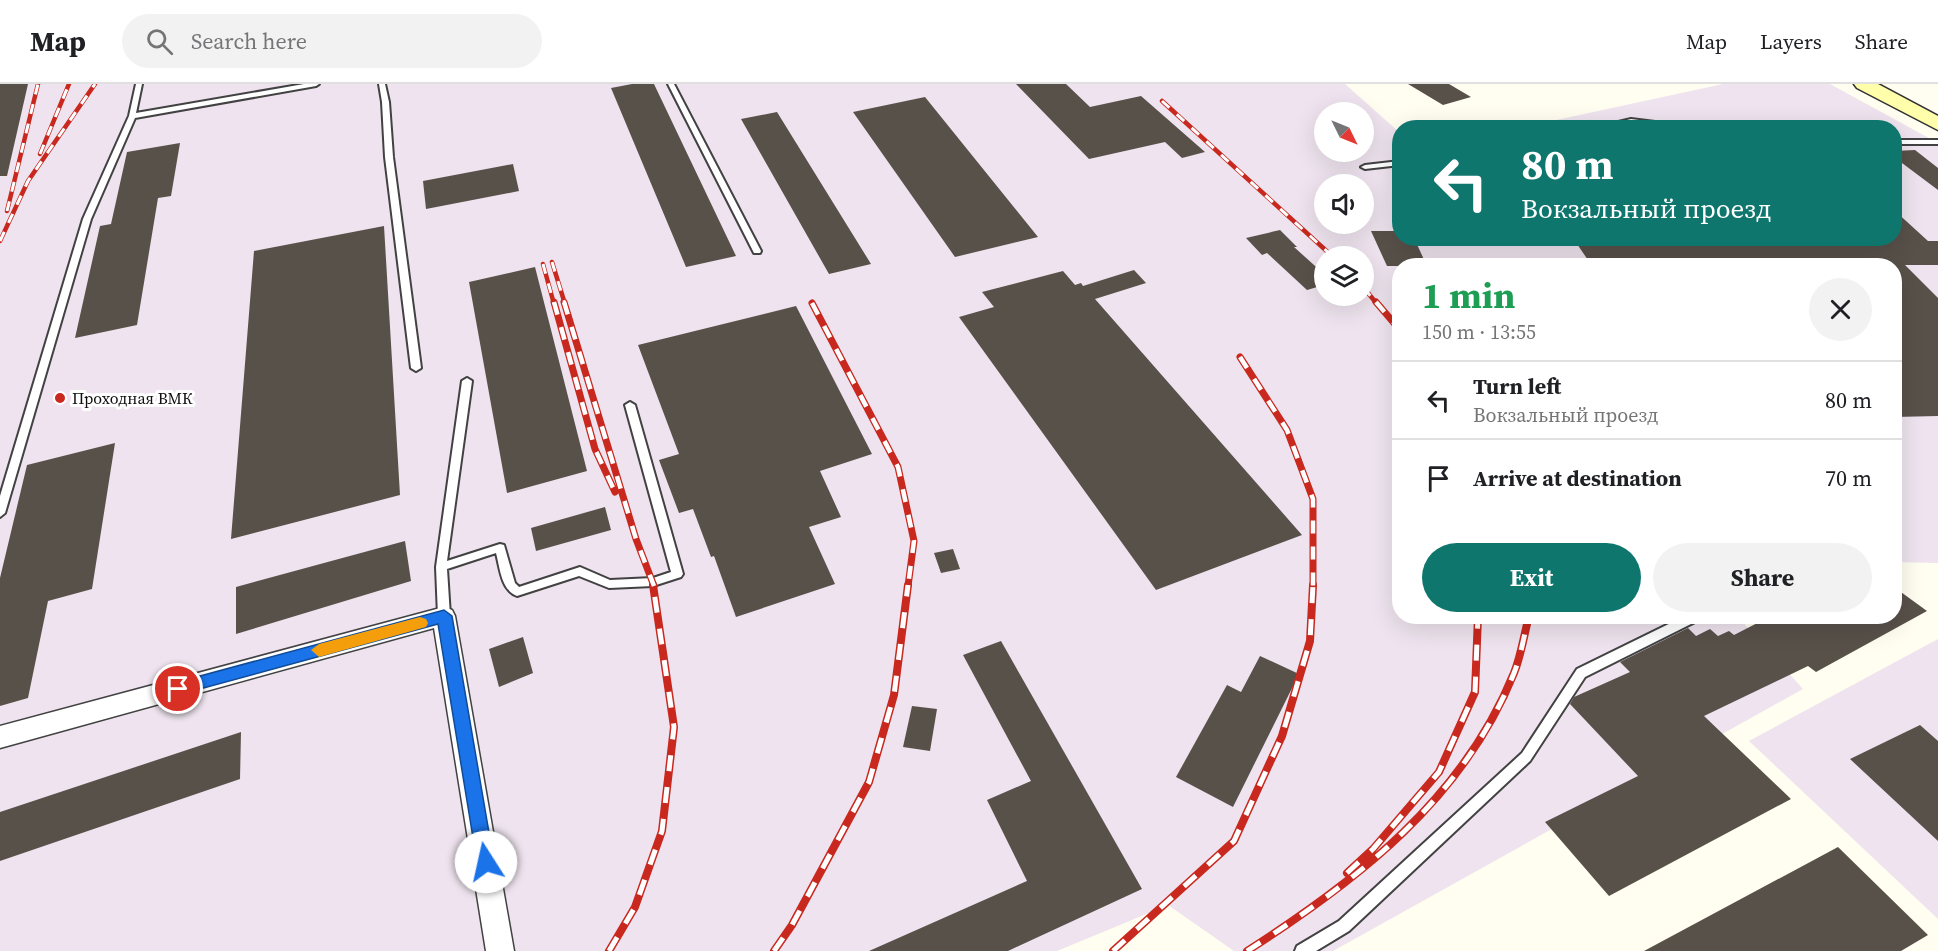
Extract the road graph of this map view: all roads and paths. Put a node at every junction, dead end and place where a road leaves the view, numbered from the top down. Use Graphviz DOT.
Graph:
graph roads {
  1 [pos="139,84"];
  2 [pos="316,84"];
  3 [pos="382,84"];
  4 [pos="671,84"];
  5 [pos="1864,84"];
  6 [pos="132,116"];
  7 [pos="1938,124"];
  8 [pos="1902,142"];
  9 [pos="1938,142"];
  10 [pos="1392,164"];
  11 [pos="1365,168"];
  12 [pos="757,252"];
  13 [pos="416,368"];
  14 [pos="467,381"];
  15 [pos="630,405"];
  16 [pos="0,513"];
  17 [pos="441,567"];
  18 [pos="444,616"];
  19 [pos="1679,624"];
  20 [pos="0,737"];
  21 [pos="501,951"];
  22 [pos="1302,951"];
  1 -- 6 [label="lane"];
  2 -- 6 [label="lane"];
  3 -- 13 [label="lane"];
  4 -- 12 [label="lane"];
  5 -- 7 [label="main road"];
  6 -- 16 [label="lane"];
  8 -- 9 [label="lane"];
  10 -- 11 [label="lane"];
  14 -- 17 [label="lane"];
  15 -- 17 [label="lane"];
  17 -- 18 [label="lane"];
  18 -- 20 [label="street"];
  18 -- 21 [label="street"];
  19 -- 22 [label="lane"];
}
